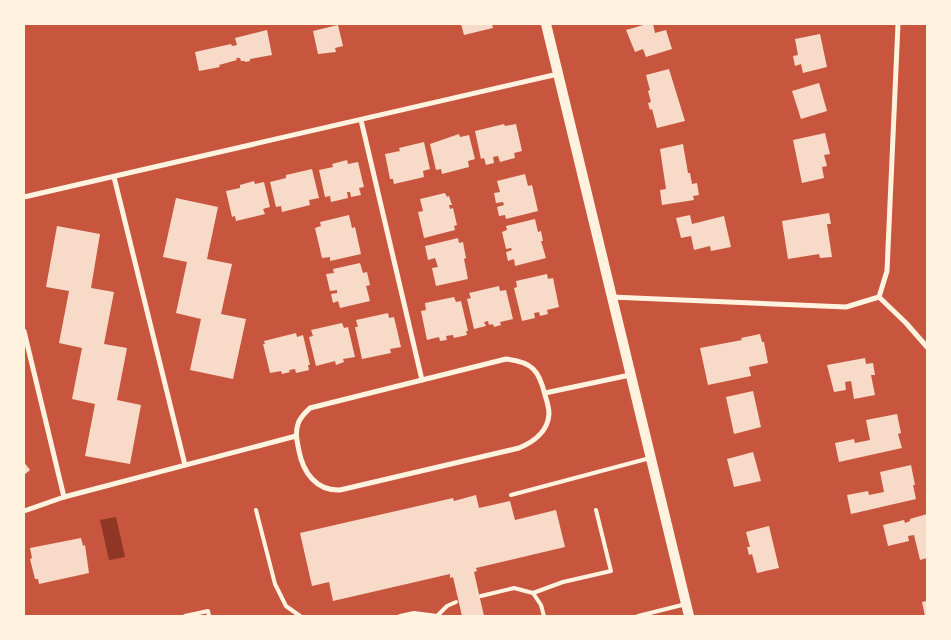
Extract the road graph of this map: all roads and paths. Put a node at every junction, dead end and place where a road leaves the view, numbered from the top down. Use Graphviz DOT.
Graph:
graph roads {
  1 [pos="546,24"];
  2 [pos="898,24"];
  3 [pos="558,74"];
  4 [pos="361,120"];
  5 [pos="114,177"];
  6 [pos="24,198"];
  7 [pos="879,296"];
  8 [pos="611,297"];
  9 [pos="24,331"];
  10 [pos="927,348"];
  11 [pos="630,375"];
  12 [pos="422,380"];
  13 [pos="545,393"];
  14 [pos="296,436"];
  15 [pos="650,458"];
  16 [pos="184,465"];
  17 [pos="511,495"];
  18 [pos="64,497"];
  19 [pos="256,510"];
  20 [pos="596,510"];
  21 [pos="24,511"];
  22 [pos="533,593"];
  23 [pos="481,596"];
  24 [pos="456,602"];
  25 [pos="686,604"];
  26 [pos="186,616"];
  27 [pos="209,616"];
  28 [pos="300,616"];
  29 [pos="400,616"];
  30 [pos="437,616"];
  31 [pos="544,616"];
  32 [pos="638,616"];
  33 [pos="689,616"];
  1 -- 3 [label="main road"];
  2 -- 7 [label="street"];
  3 -- 4 [label="street"];
  3 -- 8 [label="main road"];
  4 -- 5 [label="street"];
  4 -- 12 [label="street"];
  5 -- 6 [label="street"];
  5 -- 16 [label="street"];
  7 -- 8 [label="street"];
  7 -- 10 [label="street"];
  8 -- 11 [label="main road"];
  9 -- 18 [label="street"];
  11 -- 13 [label="street"];
  11 -- 15 [label="main road"];
  12 -- 13 [label="street"];
  12 -- 14 [label="street"];
  13 -- 14 [label="street"];
  14 -- 16 [label="street"];
  15 -- 17 [label="lane"];
  15 -- 25 [label="main road"];
  16 -- 18 [label="street"];
  18 -- 21 [label="street"];
  19 -- 28 [label="lane"];
  20 -- 22 [label="lane"];
  22 -- 23 [label="lane"];
  22 -- 31 [label="lane"];
  24 -- 30 [label="lane"];
  25 -- 32 [label="lane"];
  25 -- 33 [label="main road"];
  26 -- 27 [label="lane"];
  29 -- 30 [label="lane"];
}
